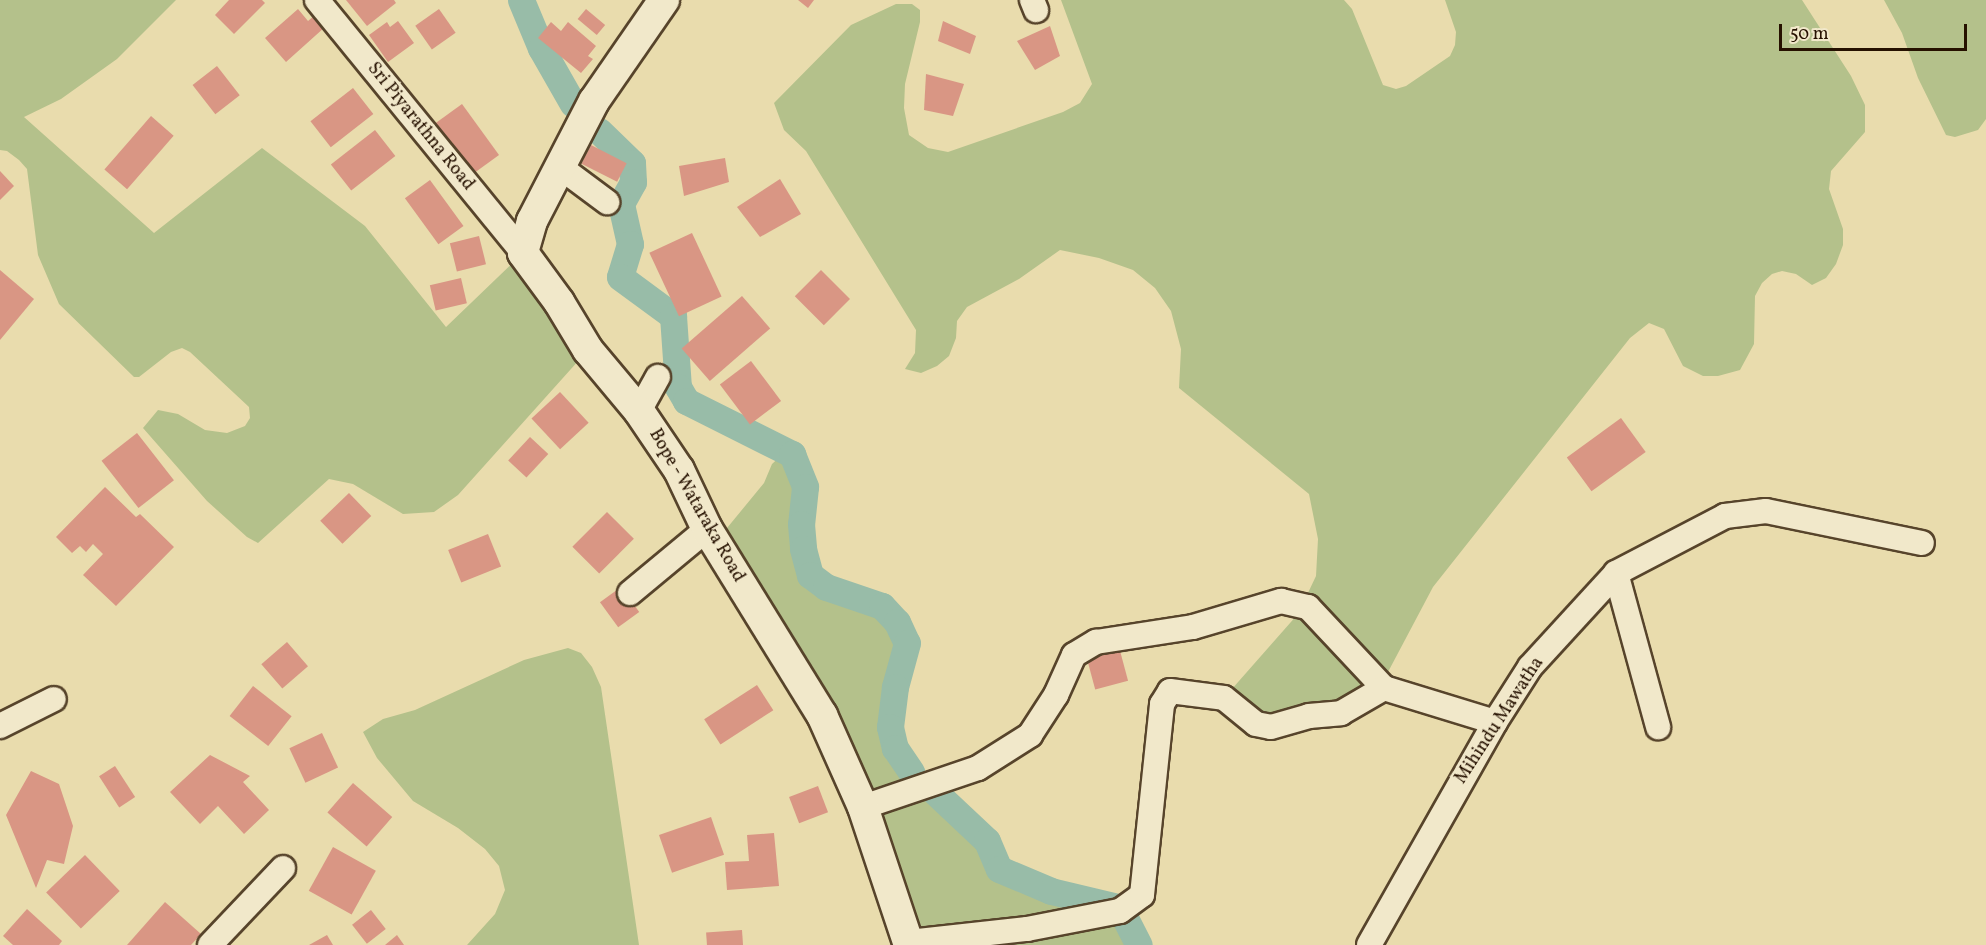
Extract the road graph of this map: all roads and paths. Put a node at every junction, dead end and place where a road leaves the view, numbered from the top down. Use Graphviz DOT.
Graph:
graph roads {
  1 [pos="317,0"];
  2 [pos="664,0"];
  3 [pos="560,166"];
  4 [pos="607,202"];
  5 [pos="524,253"];
  6 [pos="658,377"];
  7 [pos="639,411"];
  8 [pos="707,529"];
  9 [pos="1922,543"];
  10 [pos="1616,573"];
  11 [pos="630,593"];
  12 [pos="1384,688"];
  13 [pos="54,699"];
  14 [pos="1494,722"];
  15 [pos="0,726"];
  16 [pos="1658,727"];
  17 [pos="863,807"];
  18 [pos="283,868"];
  19 [pos="909,944"];
  20 [pos="210,945"];
  21 [pos="1369,945"];
  1 -- 5 [label="street, Sri Piyarathna Road"];
  2 -- 3 [label="street"];
  3 -- 4 [label="street"];
  3 -- 5 [label="street"];
  5 -- 7 [label="street, Bope - Wataraka Road"];
  6 -- 7 [label="street"];
  7 -- 8 [label="street, Bope - Wataraka Road"];
  8 -- 11 [label="street"];
  8 -- 17 [label="street, Bope - Wataraka Road"];
  9 -- 10 [label="street, Mihindu Mawatha"];
  10 -- 14 [label="street, Mihindu Mawatha"];
  10 -- 16 [label="street"];
  12 -- 14 [label="street"];
  12 -- 17 [label="street"];
  12 -- 19 [label="street"];
  13 -- 15 [label="street"];
  14 -- 21 [label="street, Mihindu Mawatha"];
  17 -- 19 [label="street, Bope - Wataraka Road"];
  18 -- 20 [label="street"];
}
